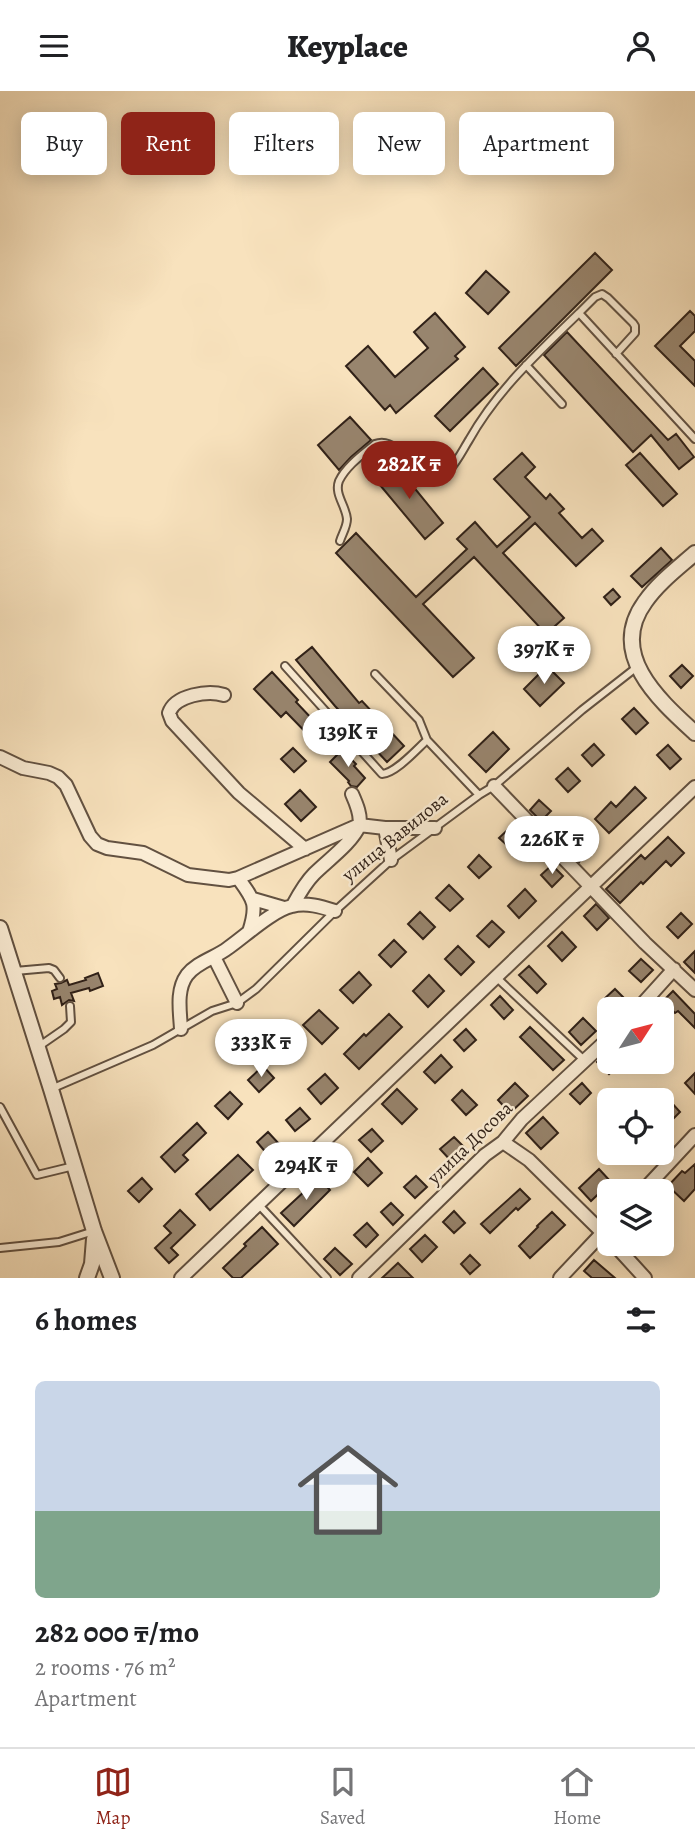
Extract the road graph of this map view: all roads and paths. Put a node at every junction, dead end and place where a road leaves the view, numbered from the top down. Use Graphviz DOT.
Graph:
graph roads {
  1 [pos="579,313"];
  2 [pos="615,353"];
  3 [pos="526,365"];
  4 [pos="562,404"];
  5 [pos="695,439"];
  6 [pos="340,541"];
  7 [pos="695,553"];
  8 [pos="285,667"];
  9 [pos="637,667"];
  10 [pos="375,674"];
  11 [pos="224,695"];
  12 [pos="695,733"];
  13 [pos="428,740"];
  14 [pos="0,757"];
  15 [pos="494,786"];
  16 [pos="695,787"];
  17 [pos="352,795"];
  18 [pos="479,795"];
  19 [pos="359,825"];
  20 [pos="385,828"];
  21 [pos="435,828"];
  22 [pos="305,849"];
  23 [pos="391,860"];
  24 [pos="238,878"];
  25 [pos="591,886"];
  26 [pos="253,899"];
  27 [pos="289,907"];
  28 [pos="335,911"];
  29 [pos="0,928"];
  30 [pos="249,932"];
  31 [pos="3,948"];
  32 [pos="214,957"];
  33 [pos="674,969"];
  34 [pos="14,971"];
  35 [pos="496,977"];
  36 [pos="60,978"];
  37 [pos="695,990"];
  38 [pos="649,997"];
  39 [pos="237,1003"];
  40 [pos="70,1006"];
  41 [pos="181,1029"];
  42 [pos="38,1047"];
  43 [pos="597,1049"];
  44 [pos="584,1060"];
  45 [pos="51,1089"];
  46 [pos="0,1107"];
  47 [pos="695,1135"];
  48 [pos="503,1142"];
  49 [pos="74,1166"];
  50 [pos="654,1179"];
  51 [pos="258,1204"];
  52 [pos="597,1224"];
  53 [pos="94,1231"];
  54 [pos="597,1243"];
  55 [pos="0,1248"];
  56 [pos="625,1256"];
  57 [pos="87,1278"];
  58 [pos="111,1278"];
  59 [pos="181,1278"];
  60 [pos="327,1278"];
  61 [pos="359,1278"];
  62 [pos="560,1278"];
  63 [pos="645,1278"];
  1 -- 2 [label="lane"];
  1 -- 2 [label="lane"];
  1 -- 3 [label="lane"];
  2 -- 5 [label="lane"];
  3 -- 4 [label="lane"];
  3 -- 6 [label="lane"];
  7 -- 9 [label="street"];
  8 -- 13 [label="lane"];
  9 -- 12 [label="street"];
  9 -- 15 [label="lane, улица Вавилова"];
  10 -- 13 [label="lane"];
  11 -- 22 [label="street"];
  13 -- 18 [label="lane"];
  14 -- 24 [label="street"];
  15 -- 18 [label="lane, улица Вавилова"];
  15 -- 25 [label="street"];
  16 -- 25 [label="street"];
  17 -- 19 [label="street"];
  18 -- 21 [label="lane, улица Вавилова"];
  19 -- 20 [label="street"];
  19 -- 22 [label="street"];
  19 -- 27 [label="street"];
  20 -- 21 [label="street"];
  20 -- 23 [label="street"];
  21 -- 23 [label="lane, улица Вавилова"];
  22 -- 24 [label="street"];
  23 -- 28 [label="lane, улица Вавилова"];
  24 -- 26 [label="street"];
  25 -- 33 [label="street"];
  25 -- 35 [label="street"];
  26 -- 27 [label="street"];
  26 -- 30 [label="street"];
  27 -- 28 [label="street"];
  27 -- 30 [label="street"];
  28 -- 39 [label="lane, улица Вавилова"];
  29 -- 31 [label="street"];
  30 -- 32 [label="street"];
  31 -- 34 [label="street"];
  32 -- 39 [label="street"];
  32 -- 41 [label="street"];
  33 -- 37 [label="street"];
  33 -- 38 [label="street"];
  34 -- 36 [label="lane"];
  34 -- 42 [label="street"];
  35 -- 44 [label="lane"];
  35 -- 51 [label="street"];
  39 -- 41 [label="lane, улица Вавилова"];
  40 -- 42 [label="lane"];
  41 -- 45 [label="lane, улица Вавилова"];
  42 -- 45 [label="street"];
  43 -- 44 [label="street, улица Досова"];
  44 -- 48 [label="street, улица Досова"];
  45 -- 49 [label="street"];
  46 -- 49 [label="lane"];
  47 -- 50 [label="street"];
  48 -- 52 [label="street"];
  48 -- 61 [label="street, улица Досова"];
  49 -- 53 [label="street"];
  51 -- 59 [label="street"];
  51 -- 60 [label="lane"];
  53 -- 55 [label="lane"];
  53 -- 57 [label="street"];
  53 -- 58 [label="street"];
  54 -- 62 [label="street"];
  56 -- 63 [label="street"];
}
